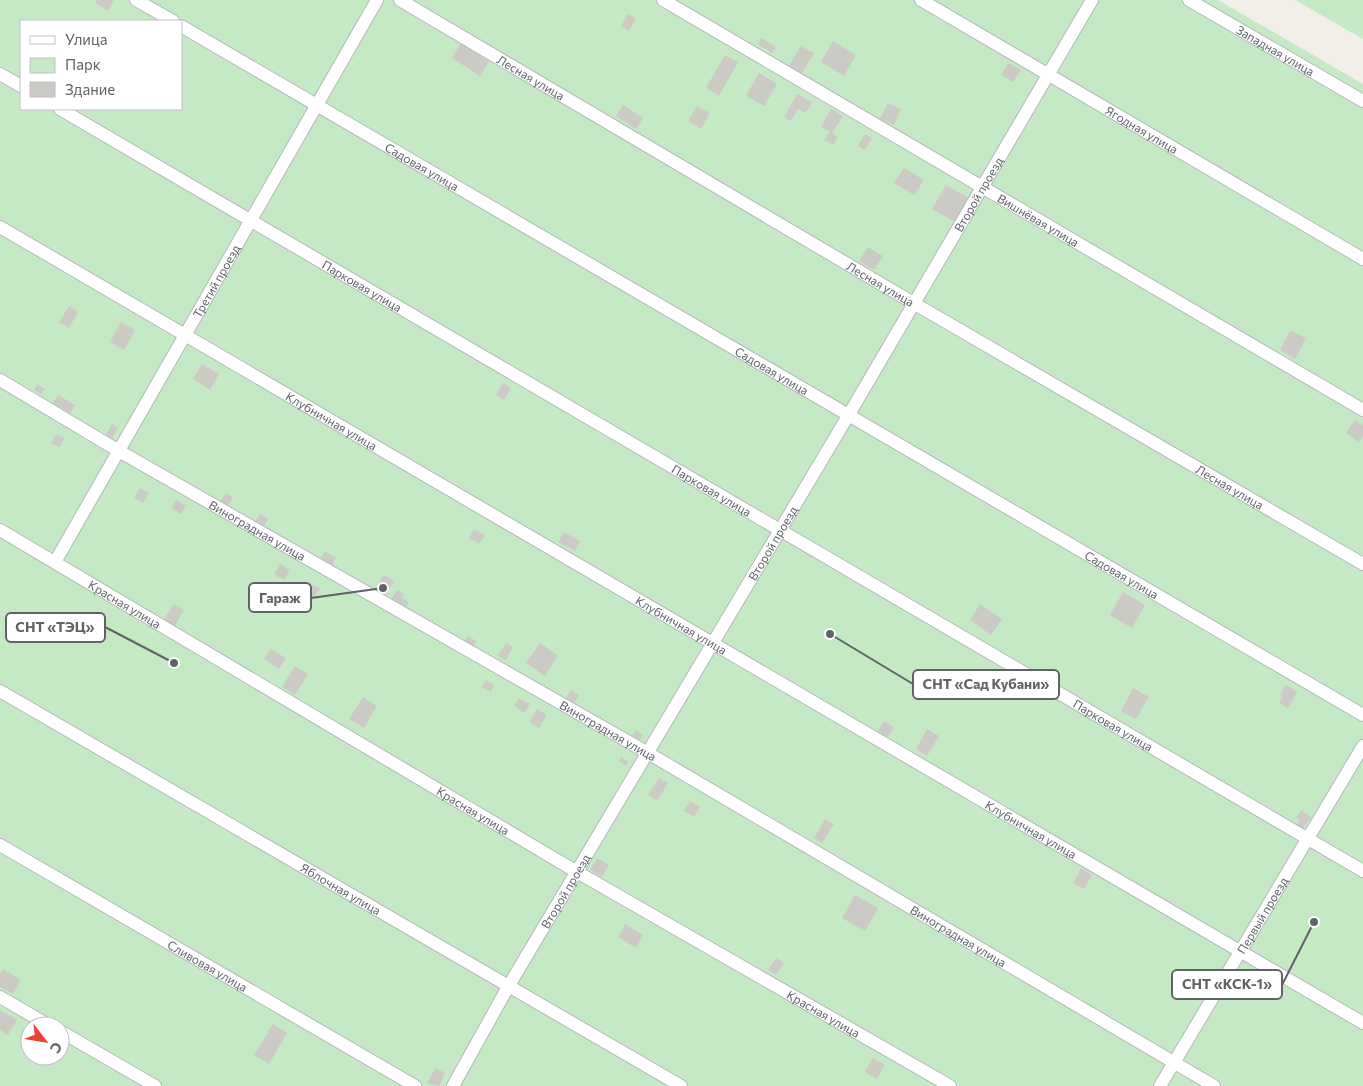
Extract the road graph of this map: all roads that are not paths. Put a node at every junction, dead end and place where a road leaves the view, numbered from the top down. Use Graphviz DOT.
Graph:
graph roads {
  1 [pos="136,0"];
  2 [pos="377,0"];
  3 [pos="400,0"];
  4 [pos="663,0"];
  5 [pos="921,0"];
  6 [pos="1092,0"];
  7 [pos="1188,0"];
  8 [pos="171,20"];
  9 [pos="182,27"];
  10 [pos="0,74"];
  11 [pos="1048,74"];
  12 [pos="20,85"];
  13 [pos="1363,101"];
  14 [pos="318,106"];
  15 [pos="62,110"];
  16 [pos="982,187"];
  17 [pos="251,222"];
  18 [pos="0,227"];
  19 [pos="1363,259"];
  20 [pos="914,304"];
  21 [pos="186,336"];
  22 [pos="0,380"];
  23 [pos="1363,410"];
  24 [pos="848,416"];
  25 [pos="119,451"];
  26 [pos="0,530"];
  27 [pos="780,531"];
  28 [pos="55,562"];
  29 [pos="1363,564"];
  30 [pos="712,641"];
  31 [pos="0,691"];
  32 [pos="1363,715"];
  33 [pos="1363,746"];
  34 [pos="648,754"];
  35 [pos="1308,839"];
  36 [pos="0,844"];
  37 [pos="1363,871"];
  38 [pos="577,872"];
  39 [pos="1241,951"];
  40 [pos="508,987"];
  41 [pos="0,997"];
  42 [pos="33,1016"];
  43 [pos="1363,1023"];
  44 [pos="70,1038"];
  45 [pos="1174,1062"];
  46 [pos="155,1086"];
  47 [pos="415,1086"];
  48 [pos="453,1086"];
  49 [pos="681,1086"];
  50 [pos="950,1086"];
  51 [pos="1160,1086"];
  52 [pos="1214,1086"];
  1 -- 8 [label="street"];
  2 -- 14 [label="street, Третий проезд"];
  3 -- 20 [label="street, Лесная улица"];
  4 -- 16 [label="street, Вишнёвая улица"];
  5 -- 11 [label="street, Ягодная улица"];
  6 -- 11 [label="street, Второй проезд"];
  7 -- 13 [label="street, Западная улица"];
  9 -- 14 [label="street, Садовая улица"];
  10 -- 12 [label="street"];
  11 -- 16 [label="street, Второй проезд"];
  11 -- 19 [label="street, Ягодная улица"];
  14 -- 17 [label="street, Третий проезд"];
  14 -- 24 [label="street, Садовая улица"];
  15 -- 17 [label="street, Парковая улица"];
  16 -- 20 [label="street, Второй проезд"];
  16 -- 23 [label="street, Вишнёвая улица"];
  17 -- 21 [label="street, Третий проезд"];
  17 -- 27 [label="street, Парковая улица"];
  18 -- 21 [label="street, Клубничная улица"];
  20 -- 24 [label="street, Второй проезд"];
  20 -- 29 [label="street, Лесная улица"];
  21 -- 25 [label="street, Третий проезд"];
  21 -- 30 [label="street, Клубничная улица"];
  22 -- 25 [label="street, Виноградная улица"];
  24 -- 27 [label="street, Второй проезд"];
  24 -- 32 [label="street, Садовая улица"];
  25 -- 28 [label="street, Третий проезд"];
  25 -- 34 [label="street, Виноградная улица"];
  26 -- 28 [label="street, Красная улица"];
  27 -- 30 [label="street, Второй проезд"];
  27 -- 35 [label="street, Парковая улица"];
  28 -- 38 [label="street, Красная улица"];
  30 -- 34 [label="street, Второй проезд"];
  30 -- 39 [label="street, Клубничная улица"];
  31 -- 40 [label="street, Яблочная улица"];
  33 -- 35 [label="street, Первый проезд"];
  34 -- 38 [label="street, Второй проезд"];
  34 -- 45 [label="street, Виноградная улица"];
  35 -- 37 [label="street, Парковая улица"];
  35 -- 39 [label="street, Первый проезд"];
  36 -- 47 [label="street, Сливовая улица"];
  38 -- 40 [label="street, Второй проезд"];
  38 -- 50 [label="street, Красная улица"];
  39 -- 43 [label="street, Клубничная улица"];
  39 -- 45 [label="street, Первый проезд"];
  40 -- 48 [label="street, Второй проезд"];
  40 -- 49 [label="street, Яблочная улица"];
  41 -- 42 [label="street"];
  44 -- 46 [label="street"];
  45 -- 51 [label="street, Первый проезд"];
  45 -- 52 [label="street, Виноградная улица"];
}
